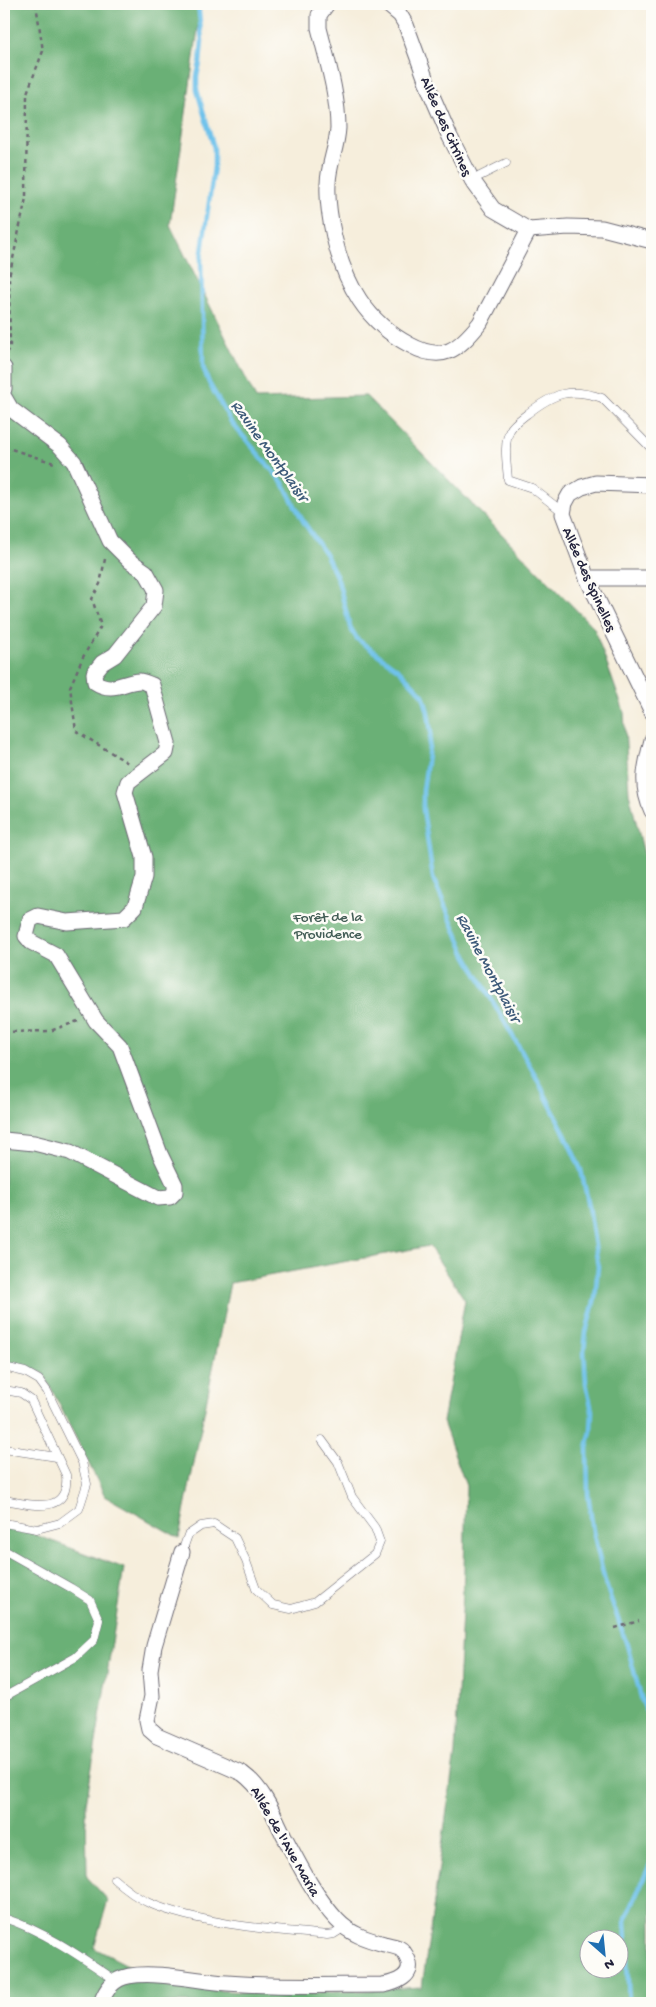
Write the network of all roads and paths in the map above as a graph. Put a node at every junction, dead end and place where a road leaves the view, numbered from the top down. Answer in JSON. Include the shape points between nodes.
{"nodes":[{"id":1,"x":36,"y":4,"type":"edge"},
{"id":2,"x":327,"y":4,"type":"edge"},
{"id":3,"x":387,"y":4,"type":"edge"},
{"id":4,"x":506,"y":163,"type":"dead end"},
{"id":5,"x":472,"y":180,"type":"junction"},
{"id":6,"x":529,"y":230,"type":"junction"},
{"id":7,"x":652,"y":241,"type":"edge"},
{"id":8,"x":4,"y":356,"type":"edge"},
{"id":9,"x":4,"y":368,"type":"edge"},
{"id":10,"x":4,"y":389,"type":"edge"},
{"id":11,"x":4,"y":397,"type":"edge"},
{"id":12,"x":652,"y":449,"type":"edge"},
{"id":13,"x":4,"y":450,"type":"edge"},
{"id":14,"x":74,"y":462,"type":"junction"},
{"id":15,"x":652,"y":484,"type":"edge"},
{"id":16,"x":563,"y":512,"type":"junction"},
{"id":17,"x":587,"y":578,"type":"junction"},
{"id":18,"x":652,"y":578,"type":"edge"},
{"id":19,"x":652,"y":712,"type":"edge"},
{"id":20,"x":652,"y":740,"type":"edge"},
{"id":21,"x":652,"y":811,"type":"edge"},
{"id":22,"x":96,"y":1021,"type":"junction"},
{"id":23,"x":4,"y":1032,"type":"edge"},
{"id":24,"x":4,"y":1140,"type":"edge"},
{"id":25,"x":4,"y":1367,"type":"edge"},
{"id":26,"x":10,"y":1391,"type":"dead end"},
{"id":27,"x":322,"y":1440,"type":"dead end"},
{"id":28,"x":4,"y":1449,"type":"edge"},
{"id":29,"x":58,"y":1457,"type":"junction"},
{"id":30,"x":4,"y":1500,"type":"edge"},
{"id":31,"x":4,"y":1523,"type":"edge"},
{"id":32,"x":4,"y":1550,"type":"edge"},
{"id":33,"x":182,"y":1552,"type":"joint"},
{"id":34,"x":639,"y":1621,"type":"dead end"},
{"id":35,"x":615,"y":1628,"type":"dead end"},
{"id":36,"x":4,"y":1698,"type":"edge"},
{"id":37,"x":114,"y":1879,"type":"dead end"},
{"id":38,"x":4,"y":1918,"type":"edge"},
{"id":39,"x":345,"y":1927,"type":"junction"},
{"id":40,"x":115,"y":1980,"type":"junction"},
{"id":41,"x":101,"y":2003,"type":"edge"}],
"edges":[{"from":1,"to":8,"type":"path","via":[[43,51],[27,93],[26,198],[9,277],[10,347]]},
{"from":2,"to":6,"type":"street","via":[[320,15],[319,28],[337,106],[338,130],[328,182],[328,202],[340,261],[363,306],[402,341],[433,355],[445,352],[469,336],[480,323]]},
{"from":3,"to":5,"type":"street","name":"Allée des Citrines","via":[[406,25],[430,91]]},
{"from":4,"to":5,"type":"lane"},
{"from":5,"to":6,"type":"street","name":"Allée des Citrines","via":[[493,209]]},
{"from":6,"to":7,"type":"street","via":[[602,228]]},
{"from":9,"to":10,"type":"street"},
{"from":11,"to":14,"type":"street","via":[[11,408],[60,446]]},
{"from":12,"to":16,"type":"lane","via":[[602,398],[591,394],[561,393],[548,398],[509,431],[506,451],[508,480],[532,488]]},
{"from":13,"to":14,"type":"path","via":[[11,449],[62,466]]},
{"from":14,"to":22,"type":"street","via":[[110,541],[130,562],[146,572],[156,590],[154,606],[115,655],[94,673],[95,682],[101,686],[119,687],[141,681],[152,686],[168,743],[166,754],[128,782],[125,792],[144,857],[144,877],[135,906],[124,918],[67,922],[38,916],[30,920],[27,928],[26,936],[31,942],[56,956]]},
{"from":15,"to":16,"type":"street","name":"Allée des Spinelles","via":[[596,483],[582,487],[570,494]]},
{"from":16,"to":17,"type":"street","name":"Allée des Spinelles"},
{"from":17,"to":18,"type":"street"},
{"from":17,"to":19,"type":"street","name":"Allée des Spinelles"},
{"from":20,"to":21,"type":"street","via":[[644,768],[644,786]]},
{"from":22,"to":23,"type":"path","via":[[74,1021],[50,1031]]},
{"from":22,"to":24,"type":"street","via":[[120,1046],[175,1192],[170,1197],[158,1198],[70,1152]]},
{"from":25,"to":31,"type":"lane","via":[[25,1372],[39,1380],[47,1391],[82,1462],[87,1484],[79,1509],[60,1523],[37,1529]]},
{"from":26,"to":29,"type":"lane","via":[[32,1400]]},
{"from":27,"to":33,"type":"lane","via":[[338,1462],[352,1498],[375,1528],[380,1542],[375,1554],[315,1602],[291,1609],[273,1605],[256,1589],[235,1538],[214,1524],[201,1526],[188,1535]]},
{"from":28,"to":29,"type":"lane"},
{"from":29,"to":30,"type":"lane","via":[[66,1476],[67,1486],[62,1497],[42,1507]]},
{"from":32,"to":36,"type":"lane","via":[[90,1600],[99,1620],[94,1640],[76,1657]]},
{"from":33,"to":39,"type":"street","name":"Allée de l'Ave Maria","via":[[154,1646],[150,1670],[149,1729],[157,1736],[242,1773],[251,1780],[268,1804],[307,1880]]},
{"from":34,"to":35,"type":"path"},
{"from":37,"to":39,"type":"lane","via":[[148,1903],[221,1922],[327,1935]]},
{"from":38,"to":40,"type":"lane","via":[[28,1926]]},
{"from":39,"to":40,"type":"street","name":"Allée de l'Ave Maria","via":[[356,1935],[399,1948],[410,1963],[408,1972],[395,1983],[383,1984],[282,1985],[157,1976],[129,1976]]},
{"from":40,"to":41,"type":"street"}]}
